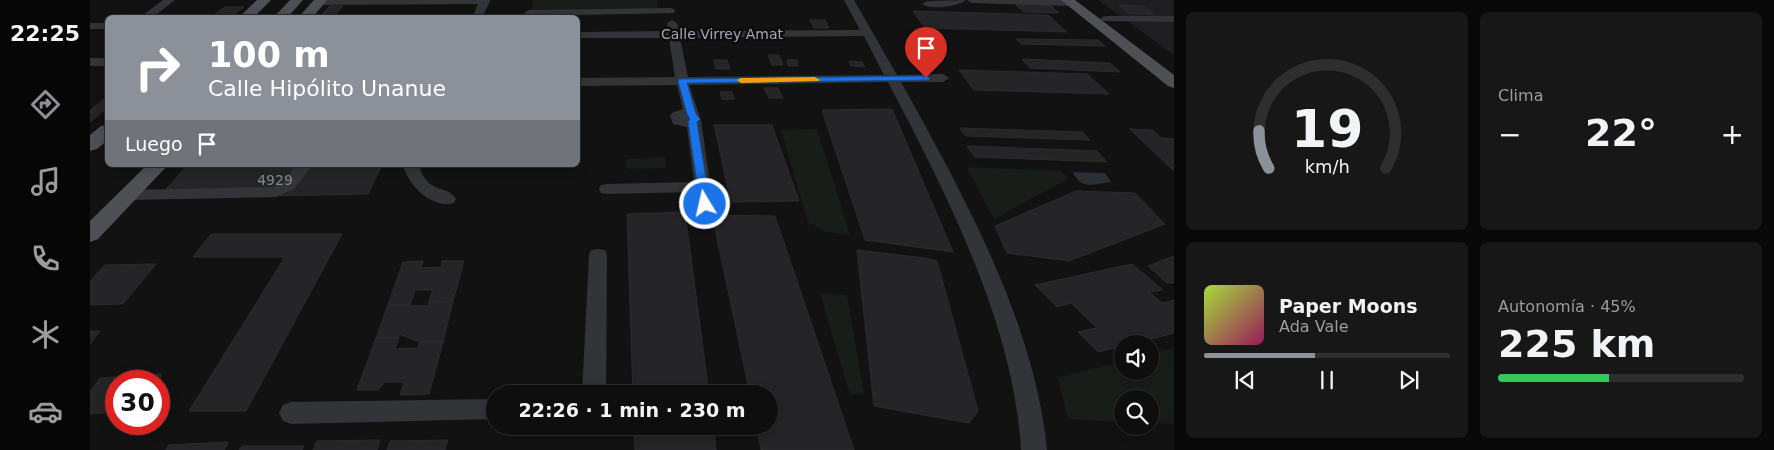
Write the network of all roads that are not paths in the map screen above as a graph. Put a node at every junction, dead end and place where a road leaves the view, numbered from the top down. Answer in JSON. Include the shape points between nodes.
{"nodes":[{"id":1,"x":170,"y":0,"type":"edge"},
{"id":2,"x":297,"y":0,"type":"edge"},
{"id":3,"x":485,"y":0,"type":"edge"},
{"id":4,"x":849,"y":0,"type":"edge"},
{"id":5,"x":961,"y":0,"type":"edge"},
{"id":6,"x":972,"y":0,"type":"edge"},
{"id":7,"x":320,"y":1,"type":"edge"},
{"id":8,"x":1077,"y":3,"type":"edge"},
{"id":9,"x":927,"y":4,"type":"dead end"},
{"id":10,"x":669,"y":6,"type":"edge"},
{"id":11,"x":271,"y":7,"type":"edge"},
{"id":12,"x":529,"y":13,"type":"dead end"},
{"id":13,"x":148,"y":15,"type":"edge"},
{"id":14,"x":251,"y":15,"type":"edge"},
{"id":15,"x":307,"y":15,"type":"edge"},
{"id":16,"x":478,"y":15,"type":"edge"},
{"id":17,"x":1106,"y":19,"type":"junction"},
{"id":18,"x":1174,"y":19,"type":"edge"},
{"id":19,"x":90,"y":26,"type":"edge"},
{"id":20,"x":105,"y":26,"type":"edge"},
{"id":21,"x":867,"y":32,"type":"junction"},
{"id":22,"x":674,"y":34,"type":"junction"},
{"id":23,"x":580,"y":35,"type":"edge"},
{"id":24,"x":90,"y":62,"type":"edge"},
{"id":25,"x":105,"y":62,"type":"edge"},
{"id":26,"x":943,"y":78,"type":"dead end"},
{"id":27,"x":892,"y":79,"type":"junction"},
{"id":28,"x":1173,"y":79,"type":"edge"},
{"id":29,"x":682,"y":81,"type":"junction"},
{"id":30,"x":580,"y":82,"type":"edge"},
{"id":31,"x":105,"y":132,"type":"edge"},
{"id":32,"x":90,"y":145,"type":"edge"},
{"id":33,"x":156,"y":167,"type":"edge"},
{"id":34,"x":412,"y":167,"type":"edge"},
{"id":35,"x":302,"y":168,"type":"dead end"},
{"id":36,"x":702,"y":187,"type":"junction"},
{"id":37,"x":606,"y":189,"type":"dead end"},
{"id":38,"x":129,"y":195,"type":"junction"},
{"id":39,"x":448,"y":199,"type":"dead end"},
{"id":40,"x":705,"y":204,"type":"dead end"},
{"id":41,"x":90,"y":234,"type":"edge"},
{"id":42,"x":598,"y":255,"type":"dead end"},
{"id":43,"x":594,"y":385,"type":"edge"},
{"id":44,"x":486,"y":409,"type":"edge"},
{"id":45,"x":290,"y":413,"type":"dead end"},
{"id":46,"x":1034,"y":450,"type":"edge"}],
"edges":[{"from":1,"to":13,"type":"street"},
{"from":2,"to":11,"type":"main road"},
{"from":3,"to":7,"type":"street"},
{"from":3,"to":16,"type":"street"},
{"from":4,"to":21,"type":"street"},
{"from":5,"to":9,"type":"street","via":[[954,4]]},
{"from":6,"to":8,"type":"street"},
{"from":7,"to":15,"type":"main road"},
{"from":8,"to":17,"type":"main road"},
{"from":8,"to":28,"type":"main road"},
{"from":10,"to":12,"type":"street"},
{"from":10,"to":22,"type":"street"},
{"from":11,"to":14,"type":"main road"},
{"from":17,"to":18,"type":"street"},
{"from":17,"to":28,"type":"main road"},
{"from":19,"to":20,"type":"street"},
{"from":21,"to":22,"type":"street","name":"Calle Virrey Amat"},
{"from":21,"to":27,"type":"street"},
{"from":22,"to":23,"type":"street","name":"Calle Virrey Amat"},
{"from":22,"to":29,"type":"street"},
{"from":24,"to":25,"type":"street"},
{"from":26,"to":27,"type":"street"},
{"from":27,"to":29,"type":"street"},
{"from":27,"to":46,"type":"street","via":[[967,224],[994,290],[1025,386]]},
{"from":29,"to":30,"type":"street"},
{"from":29,"to":36,"type":"street","via":[[692,118]]},
{"from":31,"to":32,"type":"main road"},
{"from":33,"to":38,"type":"main road"},
{"from":34,"to":39,"type":"street","via":[[417,182]]},
{"from":35,"to":38,"type":"street","via":[[288,186],[276,192]]},
{"from":36,"to":37,"type":"street"},
{"from":36,"to":40,"type":"street"},
{"from":38,"to":41,"type":"main road"},
{"from":42,"to":43,"type":"street"},
{"from":44,"to":45,"type":"street"}]}
